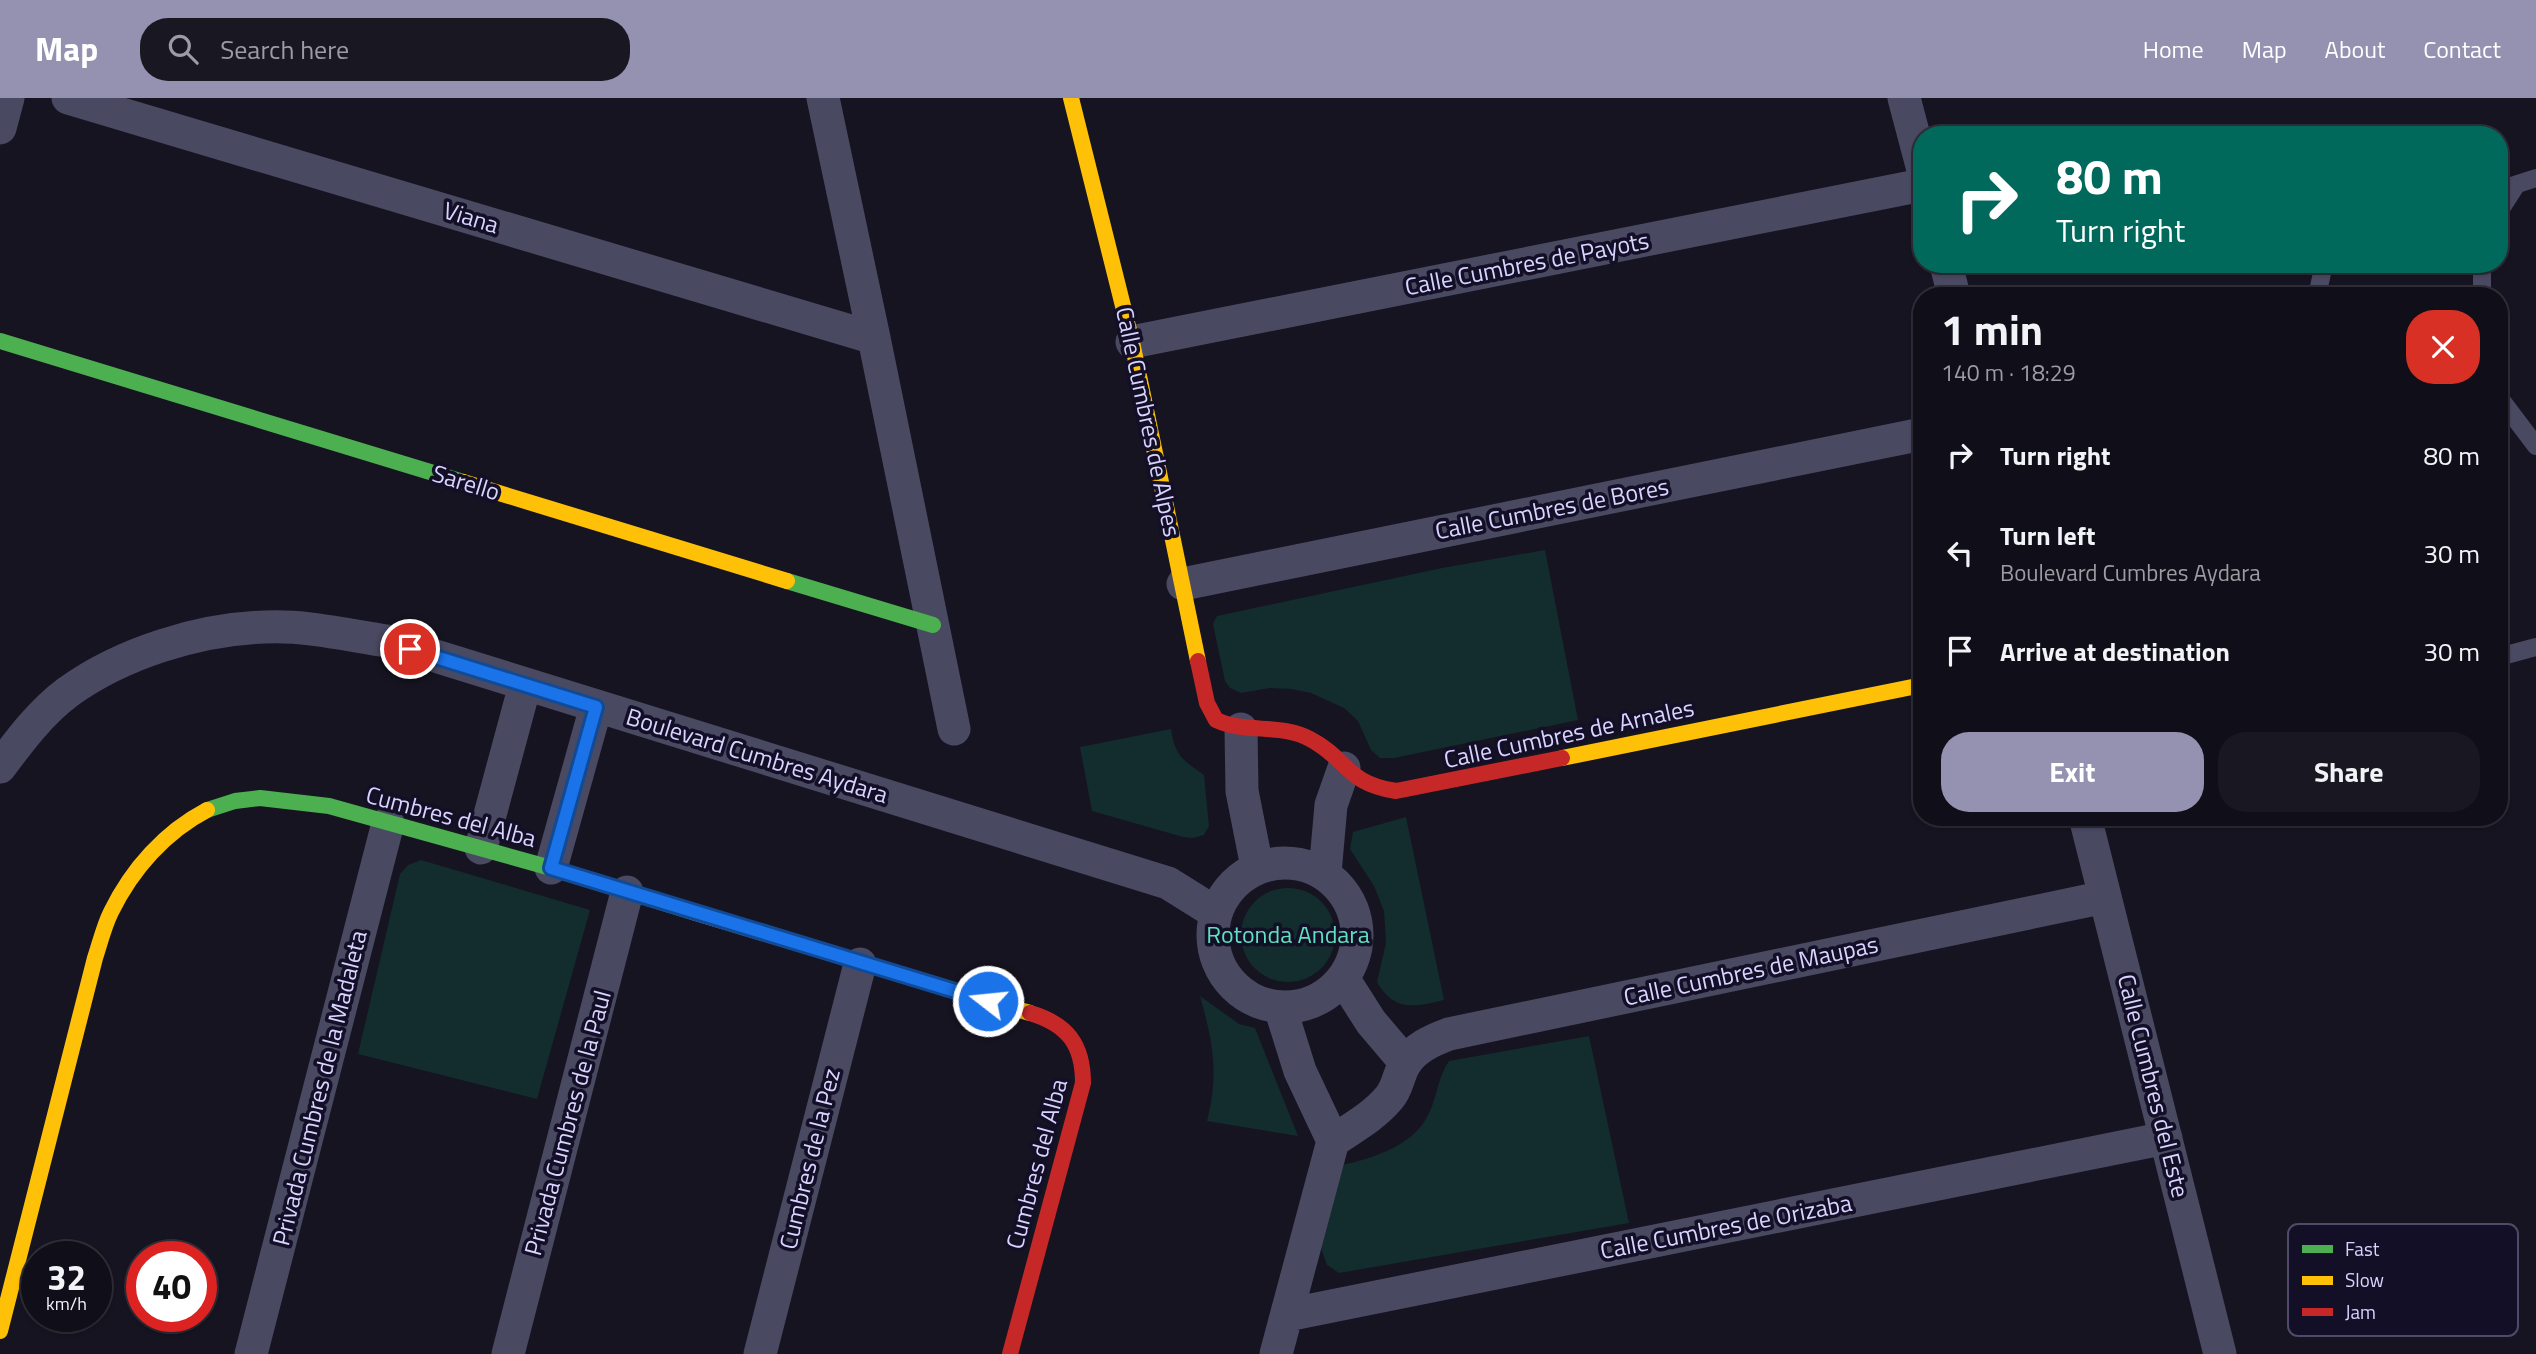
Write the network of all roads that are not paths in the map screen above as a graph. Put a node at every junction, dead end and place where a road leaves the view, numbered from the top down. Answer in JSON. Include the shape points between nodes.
{"nodes":[{"id":1,"x":8,"y":98,"type":"edge"},
{"id":2,"x":68,"y":98,"type":"edge"},
{"id":3,"x":822,"y":98,"type":"edge"},
{"id":4,"x":1072,"y":98,"type":"edge"},
{"id":5,"x":1904,"y":98,"type":"edge"},
{"id":6,"x":0,"y":128,"type":"edge"},
{"id":7,"x":1913,"y":132,"type":"edge"},
{"id":8,"x":2536,"y":178,"type":"edge"},
{"id":9,"x":2517,"y":184,"type":"junction"},
{"id":10,"x":1913,"y":187,"type":"edge"},
{"id":11,"x":2508,"y":187,"type":"edge"},
{"id":12,"x":2508,"y":198,"type":"edge"},
{"id":13,"x":874,"y":338,"type":"junction"},
{"id":14,"x":0,"y":341,"type":"edge"},
{"id":15,"x":1132,"y":342,"type":"junction"},
{"id":16,"x":2508,"y":409,"type":"edge"},
{"id":17,"x":1913,"y":436,"type":"edge"},
{"id":18,"x":2536,"y":446,"type":"edge"},
{"id":19,"x":1183,"y":584,"type":"junction"},
{"id":20,"x":933,"y":625,"type":"junction"},
{"id":21,"x":2536,"y":647,"type":"edge"},
{"id":22,"x":2508,"y":655,"type":"edge"},
{"id":23,"x":525,"y":685,"type":"junction"},
{"id":24,"x":1913,"y":687,"type":"edge"},
{"id":25,"x":596,"y":707,"type":"junction"},
{"id":26,"x":954,"y":729,"type":"dead end"},
{"id":27,"x":1241,"y":729,"type":"junction"},
{"id":28,"x":0,"y":767,"type":"edge"},
{"id":29,"x":1344,"y":768,"type":"junction"},
{"id":30,"x":388,"y":823,"type":"junction"},
{"id":31,"x":2087,"y":826,"type":"edge"},
{"id":32,"x":481,"y":848,"type":"junction"},
{"id":33,"x":1257,"y":867,"type":"junction"},
{"id":34,"x":551,"y":868,"type":"junction"},
{"id":35,"x":1325,"y":873,"type":"junction"},
{"id":36,"x":627,"y":892,"type":"junction"},
{"id":37,"x":2105,"y":897,"type":"junction"},
{"id":38,"x":1216,"y":913,"type":"junction"},
{"id":39,"x":860,"y":964,"type":"junction"},
{"id":40,"x":1343,"y":978,"type":"junction"},
{"id":41,"x":1280,"y":1007,"type":"junction"},
{"id":42,"x":1405,"y":1062,"type":"junction"},
{"id":43,"x":2166,"y":1138,"type":"junction"},
{"id":44,"x":1333,"y":1141,"type":"junction"},
{"id":45,"x":1287,"y":1315,"type":"junction"},
{"id":46,"x":0,"y":1331,"type":"edge"},
{"id":47,"x":251,"y":1354,"type":"edge"},
{"id":48,"x":508,"y":1354,"type":"edge"},
{"id":49,"x":760,"y":1354,"type":"edge"},
{"id":50,"x":1010,"y":1354,"type":"edge"},
{"id":51,"x":1276,"y":1354,"type":"edge"},
{"id":52,"x":2220,"y":1354,"type":"edge"}],
"edges":[{"from":1,"to":6,"type":"street"},
{"from":2,"to":13,"type":"street","name":"Viana"},
{"from":3,"to":13,"type":"street"},
{"from":4,"to":15,"type":"street","name":"Calle Cumbres de Alpes"},
{"from":5,"to":7,"type":"street"},
{"from":8,"to":9,"type":"lane"},
{"from":9,"to":11,"type":"lane"},
{"from":9,"to":12,"type":"lane"},
{"from":10,"to":15,"type":"street","name":"Calle Cumbres de Payots"},
{"from":13,"to":20,"type":"street"},
{"from":14,"to":20,"type":"street","name":"Sarello"},
{"from":15,"to":19,"type":"street","name":"Calle Cumbres de Alpes"},
{"from":16,"to":18,"type":"lane"},
{"from":17,"to":19,"type":"street","name":"Calle Cumbres de Bores"},
{"from":19,"to":27,"type":"street","name":"Calle Cumbres de Alpes","via":[[1211,713],[1223,725]]},
{"from":20,"to":26,"type":"street"},
{"from":21,"to":22,"type":"lane"},
{"from":23,"to":25,"type":"street","name":"Boulevard Cumbres Aydara"},
{"from":23,"to":28,"type":"street","name":"Boulevard Cumbres Aydara","via":[[387,641],[267,626],[214,631],[149,651],[68,692],[27,730]]},
{"from":23,"to":32,"type":"street"},
{"from":24,"to":29,"type":"street","name":"Calle Cumbres de Arnales","via":[[1404,790],[1364,785]]},
{"from":25,"to":34,"type":"street"},
{"from":25,"to":38,"type":"street","name":"Boulevard Cumbres Aydara","via":[[1168,883]]},
{"from":27,"to":29,"type":"street","name":"Calle Cumbres de Arnales","via":[[1297,733],[1324,748]]},
{"from":27,"to":33,"type":"street","via":[[1242,791]]},
{"from":29,"to":35,"type":"street","via":[[1331,804]]},
{"from":30,"to":32,"type":"street","name":"Cumbres del Alba"},
{"from":30,"to":46,"type":"street","name":"Cumbres del Alba","via":[[329,806],[257,798],[213,807],[179,825],[142,862],[112,910],[95,958]]},
{"from":30,"to":47,"type":"street","name":"Privada Cumbres de la Madaleta"},
{"from":31,"to":37,"type":"street","name":"Calle Cumbres del Este"},
{"from":32,"to":34,"type":"street","name":"Cumbres del Alba"},
{"from":33,"to":35,"type":"street","via":[[1280,862],[1304,864]]},
{"from":33,"to":38,"type":"street","via":[[1226,893]]},
{"from":34,"to":36,"type":"street","name":"Cumbres del Alba"},
{"from":35,"to":40,"type":"street","via":[[1354,911],[1358,934],[1354,957]]},
{"from":36,"to":39,"type":"street","name":"Cumbres del Alba"},
{"from":36,"to":48,"type":"street","name":"Privada Cumbres de la Paul"},
{"from":37,"to":42,"type":"street","name":"Calle Cumbres de Maupas","via":[[1449,1034],[1426,1044]]},
{"from":37,"to":43,"type":"street","name":"Calle Cumbres del Este"},
{"from":38,"to":41,"type":"street","via":[[1216,956],[1226,975],[1240,991]]},
{"from":39,"to":49,"type":"street","name":"Cumbres de la Pez"},
{"from":39,"to":50,"type":"street","name":"Cumbres del Alba","via":[[1039,1016],[1072,1036],[1081,1051],[1083,1083]]},
{"from":40,"to":41,"type":"street","via":[[1325,995],[1304,1005]]},
{"from":40,"to":42,"type":"street","via":[[1371,1022]]},
{"from":41,"to":44,"type":"street","via":[[1300,1071]]},
{"from":42,"to":44,"type":"street","via":[[1388,1100]]},
{"from":43,"to":45,"type":"street","name":"Calle Cumbres de Orizaba"},
{"from":43,"to":52,"type":"street","name":"Calle Cumbres del Este"},
{"from":44,"to":45,"type":"street"},
{"from":45,"to":51,"type":"street"}]}
